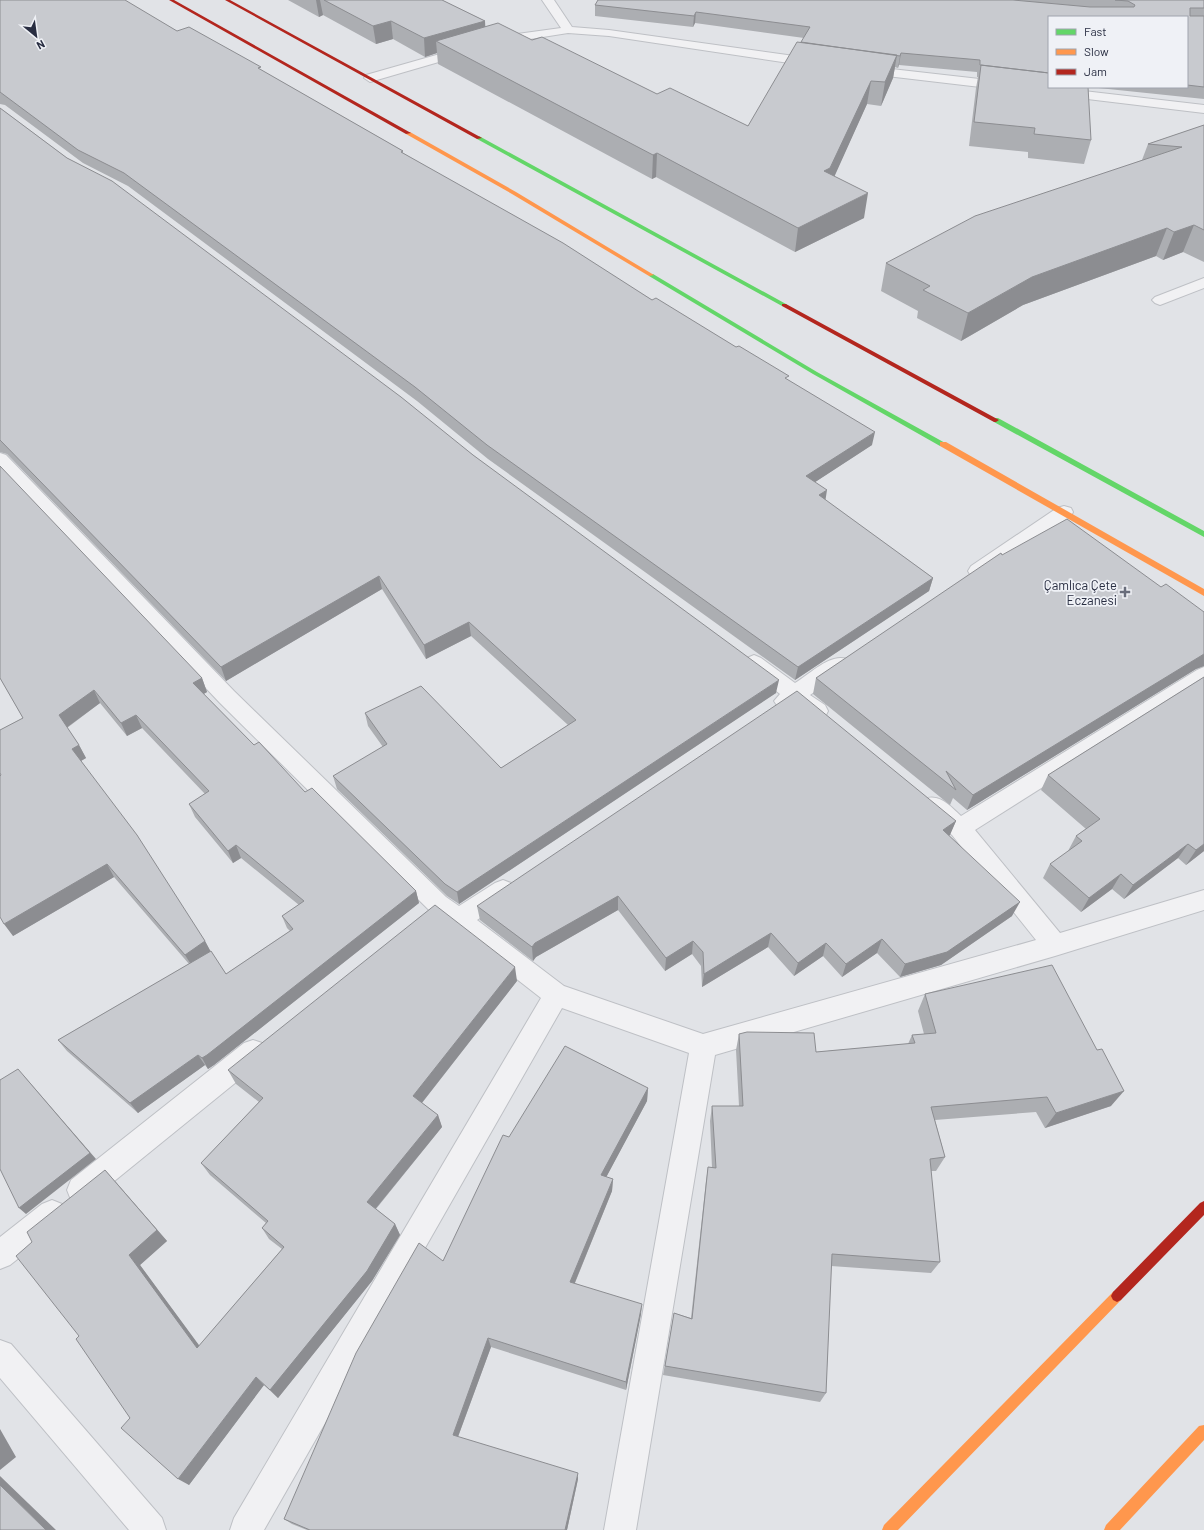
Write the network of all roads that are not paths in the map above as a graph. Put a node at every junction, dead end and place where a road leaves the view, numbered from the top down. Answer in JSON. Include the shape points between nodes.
{"nodes":[{"id":1,"x":171,"y":0,"type":"edge"},
{"id":2,"x":226,"y":0,"type":"edge"},
{"id":3,"x":548,"y":0,"type":"edge"},
{"id":4,"x":568,"y":30,"type":"junction"},
{"id":5,"x":830,"y":64,"type":"edge"},
{"id":6,"x":853,"y":68,"type":"edge"},
{"id":7,"x":370,"y":78,"type":"junction"},
{"id":8,"x":1017,"y":87,"type":"edge"},
{"id":9,"x":1048,"y":91,"type":"edge"},
{"id":10,"x":1204,"y":109,"type":"edge"},
{"id":11,"x":1204,"y":283,"type":"edge"},
{"id":12,"x":1160,"y":300,"type":"dead end"},
{"id":13,"x":0,"y":459,"type":"edge"},
{"id":14,"x":1064,"y":512,"type":"junction"},
{"id":15,"x":1204,"y":534,"type":"edge"},
{"id":16,"x":960,"y":583,"type":"edge"},
{"id":17,"x":1204,"y":593,"type":"edge"},
{"id":18,"x":738,"y":652,"type":"edge"},
{"id":19,"x":855,"y":654,"type":"edge"},
{"id":20,"x":1204,"y":675,"type":"edge"},
{"id":21,"x":796,"y":694,"type":"junction"},
{"id":22,"x":770,"y":712,"type":"edge"},
{"id":23,"x":832,"y":724,"type":"edge"},
{"id":24,"x":917,"y":793,"type":"edge"},
{"id":25,"x":960,"y":828,"type":"junction"},
{"id":26,"x":519,"y":880,"type":"edge"},
{"id":27,"x":1204,"y":900,"type":"edge"},
{"id":28,"x":459,"y":919,"type":"junction"},
{"id":29,"x":1055,"y":945,"type":"junction"},
{"id":30,"x":556,"y":995,"type":"junction"},
{"id":31,"x":271,"y":1038,"type":"edge"},
{"id":32,"x":703,"y":1046,"type":"junction"},
{"id":33,"x":1204,"y":1207,"type":"edge"},
{"id":34,"x":0,"y":1255,"type":"edge"},
{"id":35,"x":0,"y":1355,"type":"edge"},
{"id":36,"x":1204,"y":1431,"type":"edge"},
{"id":37,"x":150,"y":1530,"type":"edge"},
{"id":38,"x":246,"y":1530,"type":"edge"},
{"id":39,"x":620,"y":1530,"type":"edge"},
{"id":40,"x":889,"y":1530,"type":"edge"},
{"id":41,"x":1111,"y":1530,"type":"edge"}],
"edges":[{"from":1,"to":14,"type":"main road","via":[[514,193],[815,373]]},
{"from":2,"to":7,"type":"main road"},
{"from":3,"to":4,"type":"street"},
{"from":4,"to":5,"type":"street","via":[[609,33]]},
{"from":4,"to":7,"type":"street","via":[[503,40]]},
{"from":6,"to":8,"type":"street"},
{"from":7,"to":15,"type":"main road"},
{"from":9,"to":10,"type":"street"},
{"from":11,"to":12,"type":"street"},
{"from":13,"to":28,"type":"street","via":[[429,912]]},
{"from":14,"to":16,"type":"street"},
{"from":14,"to":17,"type":"main road"},
{"from":18,"to":21,"type":"street"},
{"from":19,"to":21,"type":"street"},
{"from":20,"to":25,"type":"street"},
{"from":21,"to":22,"type":"street"},
{"from":21,"to":23,"type":"street"},
{"from":24,"to":25,"type":"street"},
{"from":25,"to":29,"type":"street"},
{"from":26,"to":28,"type":"street"},
{"from":27,"to":29,"type":"street"},
{"from":28,"to":30,"type":"street"},
{"from":29,"to":32,"type":"street"},
{"from":30,"to":32,"type":"street"},
{"from":30,"to":38,"type":"street"},
{"from":31,"to":34,"type":"street"},
{"from":32,"to":39,"type":"street"},
{"from":33,"to":40,"type":"main road"},
{"from":35,"to":37,"type":"street"},
{"from":36,"to":41,"type":"main road"}]}
